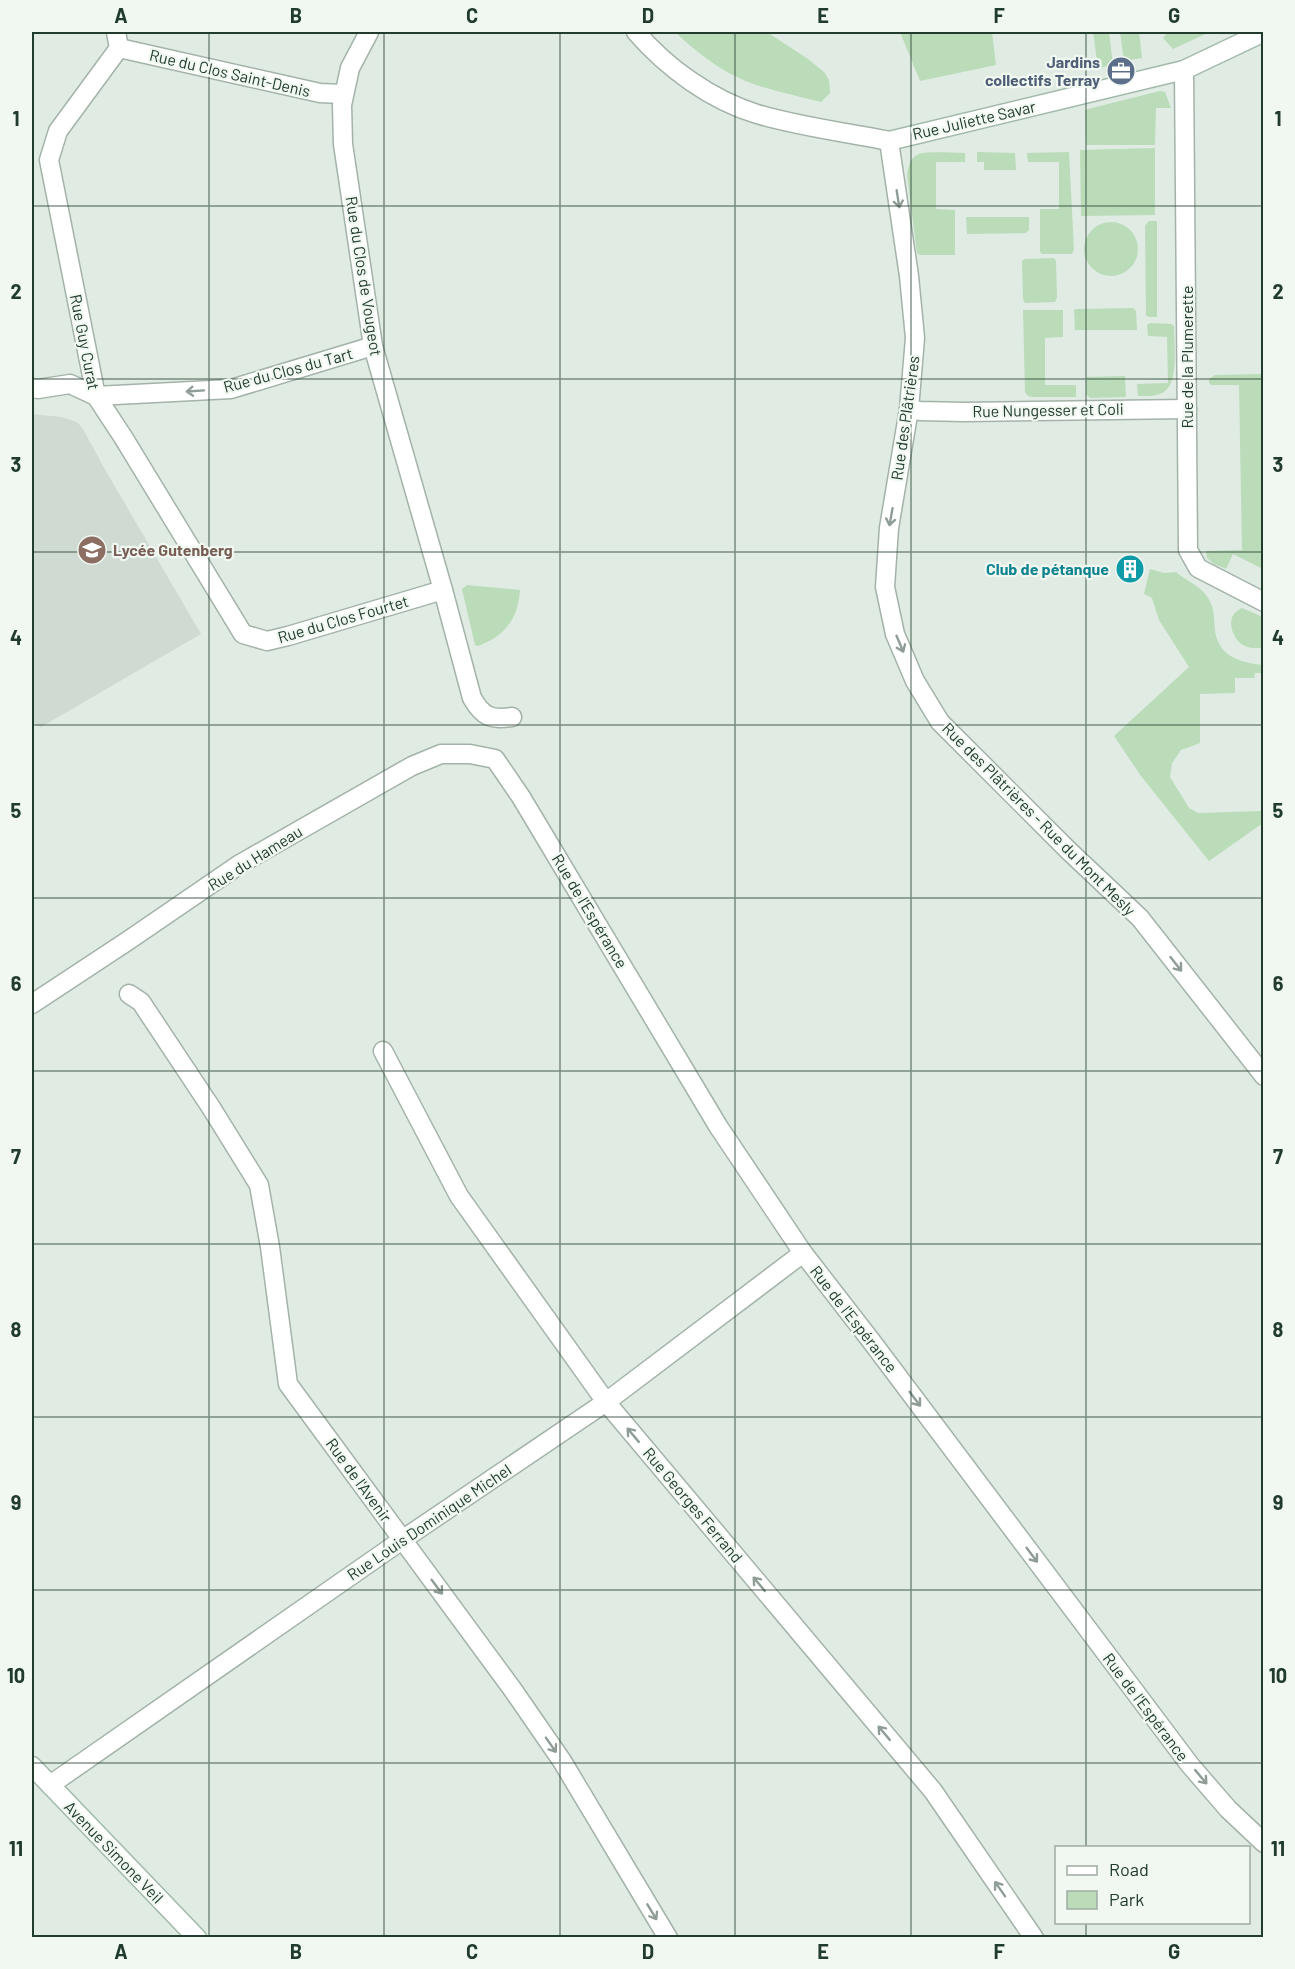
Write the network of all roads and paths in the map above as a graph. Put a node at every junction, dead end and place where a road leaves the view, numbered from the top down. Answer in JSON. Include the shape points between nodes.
{"nodes":[{"id":1,"x":369,"y":32,"type":"edge"},
{"id":2,"x":636,"y":32,"type":"edge"},
{"id":3,"x":1263,"y":32,"type":"edge"},
{"id":4,"x":117,"y":40,"type":"edge"},
{"id":5,"x":1184,"y":70,"type":"junction"},
{"id":6,"x":343,"y":94,"type":"junction"},
{"id":7,"x":889,"y":141,"type":"junction"},
{"id":8,"x":373,"y":346,"type":"junction"},
{"id":9,"x":32,"y":388,"type":"edge"},
{"id":10,"x":96,"y":396,"type":"junction"},
{"id":11,"x":909,"y":409,"type":"junction"},
{"id":12,"x":1187,"y":409,"type":"junction"},
{"id":13,"x":885,"y":587,"type":"joint"},
{"id":14,"x":443,"y":590,"type":"junction"},
{"id":15,"x":1263,"y":602,"type":"edge"},
{"id":16,"x":243,"y":634,"type":"joint"},
{"id":17,"x":512,"y":717,"type":"dead end"},
{"id":18,"x":495,"y":759,"type":"joint"},
{"id":19,"x":129,"y":994,"type":"dead end"},
{"id":20,"x":32,"y":1004,"type":"edge"},
{"id":21,"x":383,"y":1052,"type":"dead end"},
{"id":22,"x":1263,"y":1076,"type":"edge"},
{"id":23,"x":803,"y":1253,"type":"junction"},
{"id":24,"x":606,"y":1402,"type":"junction"},
{"id":25,"x":402,"y":1540,"type":"junction"},
{"id":26,"x":32,"y":1766,"type":"edge"},
{"id":27,"x":50,"y":1785,"type":"junction"},
{"id":28,"x":1263,"y":1843,"type":"edge"},
{"id":29,"x":197,"y":1938,"type":"edge"},
{"id":30,"x":668,"y":1938,"type":"edge"},
{"id":31,"x":1034,"y":1938,"type":"edge"}],
"edges":[{"from":1,"to":6,"type":"street","name":"Rue du Clos de Vougeot","via":[[350,68]]},
{"from":2,"to":7,"type":"street","via":[[689,80],[729,102],[787,121]]},
{"from":3,"to":5,"type":"street","name":"Rue Juliette Savar"},
{"from":4,"to":6,"type":"street","name":"Rue du Clos Saint-Denis","via":[[320,93]]},
{"from":4,"to":10,"type":"street","name":"Rue Guy Curat","via":[[58,131],[49,160]]},
{"from":5,"to":7,"type":"street","name":"Rue Juliette Savar"},
{"from":5,"to":12,"type":"street","name":"Rue de la Plumerette"},
{"from":6,"to":8,"type":"street","name":"Rue du Clos de Vougeot","via":[[343,144]]},
{"from":7,"to":11,"type":"street","name":"Rue des Plâtrières","one_way":true,"via":[[915,338]]},
{"from":8,"to":10,"type":"street","name":"Rue du Clos du Tart","one_way":true,"via":[[231,388]]},
{"from":8,"to":14,"type":"street","name":"Rue du Clos de Vougeot"},
{"from":9,"to":10,"type":"street","via":[[70,384]]},
{"from":10,"to":16,"type":"street","name":"Rue Guy Curat"},
{"from":11,"to":12,"type":"street","name":"Rue Nungesser et Coli"},
{"from":11,"to":13,"type":"street","name":"Rue des Plâtrières","one_way":true,"via":[[889,528]]},
{"from":12,"to":15,"type":"street","name":"Rue de la Plumerette","via":[[1188,550],[1198,568]]},
{"from":13,"to":22,"type":"street","name":"Rue des Plâtrières - Rue du Mont Mesly","one_way":true,"via":[[895,634],[915,681],[940,722],[1140,918]]},
{"from":14,"to":16,"type":"street","name":"Rue du Clos Fourtet","via":[[288,636],[267,640]]},
{"from":14,"to":17,"type":"street","name":"Rue du Clos de Vougeot","via":[[472,698],[491,718]]},
{"from":18,"to":20,"type":"street","name":"Rue du Hameau","via":[[441,754],[412,766],[240,864]]},
{"from":18,"to":23,"type":"street","name":"Rue de l'Espérance","via":[[718,1126]]},
{"from":19,"to":25,"type":"street","name":"Rue de l'Avenir","via":[[141,1002],[213,1108],[259,1185],[288,1384]]},
{"from":21,"to":24,"type":"street","name":"Rue Georges Ferrand","via":[[459,1196]]},
{"from":23,"to":24,"type":"street","name":"Rue Louis Dominique Michel"},
{"from":23,"to":28,"type":"street","name":"Rue de l'Espérance","one_way":true,"via":[[1190,1765]]},
{"from":24,"to":25,"type":"street","name":"Rue Louis Dominique Michel"},
{"from":31,"to":24,"type":"street","name":"Rue Georges Ferrand","one_way":true,"via":[[933,1791]]},
{"from":25,"to":27,"type":"street","name":"Rue Louis Dominique Michel"},
{"from":25,"to":30,"type":"street","name":"Rue de l'Avenir","one_way":true,"via":[[562,1761]]},
{"from":26,"to":27,"type":"street","name":"Avenue Simone Veil"},
{"from":27,"to":29,"type":"street","name":"Avenue Simone Veil"}]}
